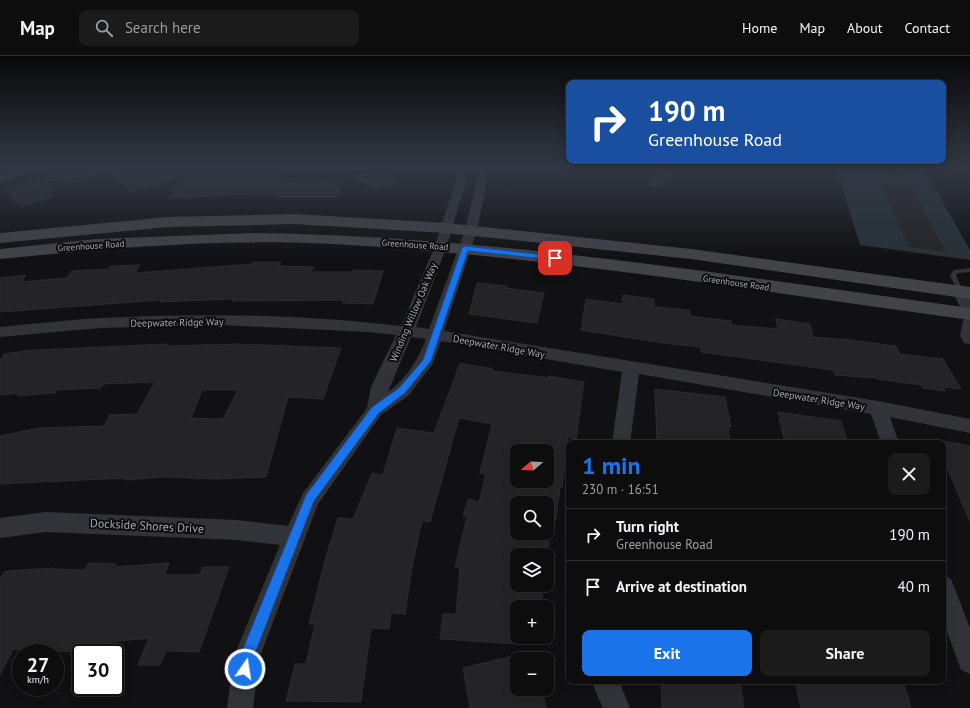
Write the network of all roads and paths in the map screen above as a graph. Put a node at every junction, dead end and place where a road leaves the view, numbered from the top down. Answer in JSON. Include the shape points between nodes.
{"nodes":[{"id":1,"x":456,"y":197,"type":"edge"},
{"id":2,"x":477,"y":197,"type":"edge"},
{"id":3,"x":446,"y":228,"type":"junction"},
{"id":4,"x":471,"y":230,"type":"junction"},
{"id":5,"x":0,"y":238,"type":"edge"},
{"id":6,"x":442,"y":246,"type":"junction"},
{"id":7,"x":465,"y":248,"type":"junction"},
{"id":8,"x":0,"y":254,"type":"edge"},
{"id":9,"x":970,"y":270,"type":"edge"},
{"id":10,"x":965,"y":292,"type":"edge"},
{"id":11,"x":970,"y":313,"type":"edge"},
{"id":12,"x":970,"y":319,"type":"edge"},
{"id":13,"x":0,"y":332,"type":"edge"},
{"id":14,"x":406,"y":333,"type":"junction"},
{"id":15,"x":436,"y":335,"type":"junction"},
{"id":16,"x":970,"y":339,"type":"edge"},
{"id":17,"x":631,"y":368,"type":"junction"},
{"id":18,"x":878,"y":408,"type":"junction"},
{"id":19,"x":375,"y":410,"type":"junction"},
{"id":20,"x":970,"y":426,"type":"edge"},
{"id":21,"x":621,"y":440,"type":"edge"},
{"id":22,"x":889,"y":440,"type":"edge"},
{"id":23,"x":0,"y":528,"type":"edge"},
{"id":24,"x":294,"y":537,"type":"junction"},
{"id":25,"x":946,"y":595,"type":"edge"},
{"id":26,"x":970,"y":661,"type":"edge"},
{"id":27,"x":607,"y":684,"type":"edge"},
{"id":28,"x":240,"y":708,"type":"edge"},
{"id":29,"x":617,"y":708,"type":"edge"}],
"edges":[{"from":1,"to":3,"type":"street","name":"Winding Willow Oak Way"},
{"from":2,"to":4,"type":"street","name":"Winding Willow Oak Way"},
{"from":3,"to":4,"type":"street","name":"Greenhouse Road"},
{"from":3,"to":5,"type":"street","name":"Greenhouse Road","via":[[294,219],[168,222]]},
{"from":3,"to":6,"type":"street","name":"Winding Willow Oak Way"},
{"from":4,"to":7,"type":"street","name":"Winding Willow Oak Way"},
{"from":4,"to":10,"type":"street","name":"Greenhouse Road","via":[[691,254]]},
{"from":6,"to":7,"type":"street","name":"Greenhouse Road"},
{"from":6,"to":8,"type":"street","name":"Greenhouse Road","via":[[331,239],[254,238],[96,244]]},
{"from":6,"to":14,"type":"street","name":"Winding Willow Oak Way"},
{"from":7,"to":11,"type":"street","name":"Greenhouse Road"},
{"from":7,"to":15,"type":"street","name":"Winding Willow Oak Way"},
{"from":9,"to":10,"type":"lane","via":[[956,271],[952,275]]},
{"from":10,"to":11,"type":"street"},
{"from":12,"to":16,"type":"street"},
{"from":13,"to":14,"type":"street","name":"Deepwater Ridge Way","via":[[100,323],[221,320],[368,328]]},
{"from":14,"to":15,"type":"street","name":"Deepwater Ridge Way"},
{"from":14,"to":19,"type":"street","name":"Winding Willow Oak Way","via":[[380,387]]},
{"from":15,"to":17,"type":"street","name":"Deepwater Ridge Way"},
{"from":15,"to":19,"type":"street","name":"Winding Willow Oak Way","via":[[426,361],[402,391]]},
{"from":17,"to":18,"type":"street","name":"Deepwater Ridge Way"},
{"from":17,"to":21,"type":"street"},
{"from":18,"to":20,"type":"street","name":"Deepwater Ridge Way"},
{"from":18,"to":22,"type":"street"},
{"from":19,"to":24,"type":"street","name":"Winding Willow Oak Way","via":[[310,499]]},
{"from":23,"to":24,"type":"street","name":"Dockside Shores Drive","via":[[46,522],[237,530]]},
{"from":24,"to":28,"type":"street","name":"Winding Willow Oak Way","via":[[247,656]]},
{"from":25,"to":26,"type":"street"},
{"from":27,"to":29,"type":"street"}]}
